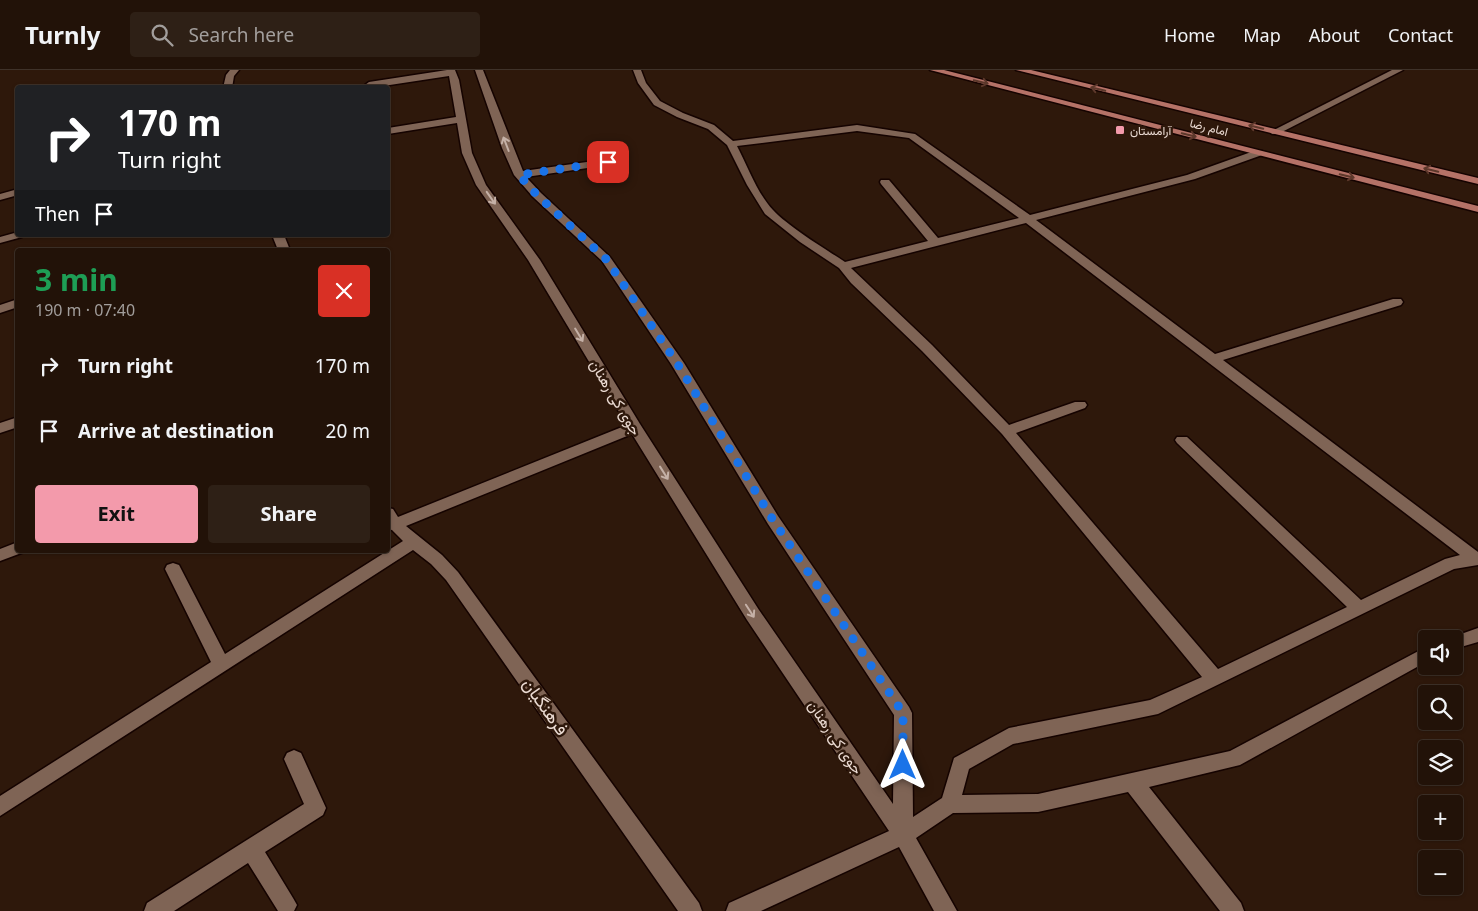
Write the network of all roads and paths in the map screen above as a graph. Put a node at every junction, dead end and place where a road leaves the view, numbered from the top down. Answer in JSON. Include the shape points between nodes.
{"nodes":[{"id":1,"x":235,"y":70,"type":"edge"},
{"id":2,"x":479,"y":70,"type":"edge"},
{"id":3,"x":638,"y":70,"type":"edge"},
{"id":4,"x":934,"y":70,"type":"edge"},
{"id":5,"x":1020,"y":70,"type":"edge"},
{"id":6,"x":1399,"y":70,"type":"edge"},
{"id":7,"x":451,"y":71,"type":"edge"},
{"id":8,"x":228,"y":85,"type":"edge"},
{"id":9,"x":369,"y":85,"type":"dead end"},
{"id":10,"x":462,"y":119,"type":"junction"},
{"id":11,"x":390,"y":131,"type":"edge"},
{"id":12,"x":1275,"y":132,"type":"junction"},
{"id":13,"x":731,"y":144,"type":"junction"},
{"id":14,"x":1258,"y":153,"type":"junction"},
{"id":15,"x":608,"y":162,"type":"dead end"},
{"id":16,"x":519,"y":175,"type":"junction"},
{"id":17,"x":1478,"y":181,"type":"edge"},
{"id":18,"x":885,"y":182,"type":"dead end"},
{"id":19,"x":15,"y":193,"type":"edge"},
{"id":20,"x":0,"y":197,"type":"edge"},
{"id":21,"x":1478,"y":209,"type":"edge"},
{"id":22,"x":1027,"y":218,"type":"junction"},
{"id":23,"x":15,"y":236,"type":"edge"},
{"id":24,"x":0,"y":240,"type":"edge"},
{"id":25,"x":935,"y":242,"type":"junction"},
{"id":26,"x":842,"y":266,"type":"junction"},
{"id":27,"x":1397,"y":302,"type":"dead end"},
{"id":28,"x":15,"y":304,"type":"edge"},
{"id":29,"x":0,"y":309,"type":"edge"},
{"id":30,"x":1212,"y":359,"type":"junction"},
{"id":31,"x":1080,"y":405,"type":"dead end"},
{"id":32,"x":15,"y":423,"type":"edge"},
{"id":33,"x":635,"y":427,"type":"junction"},
{"id":34,"x":0,"y":428,"type":"edge"},
{"id":35,"x":1007,"y":431,"type":"junction"},
{"id":36,"x":1182,"y":440,"type":"dead end"},
{"id":37,"x":390,"y":519,"type":"edge"},
{"id":38,"x":414,"y":542,"type":"junction"},
{"id":39,"x":15,"y":549,"type":"edge"},
{"id":40,"x":0,"y":555,"type":"edge"},
{"id":41,"x":1477,"y":559,"type":"edge"},
{"id":42,"x":173,"y":569,"type":"dead end"},
{"id":43,"x":1359,"y":608,"type":"junction"},
{"id":44,"x":1478,"y":635,"type":"edge"},
{"id":45,"x":1463,"y":639,"type":"edge"},
{"id":46,"x":1418,"y":658,"type":"edge"},
{"id":47,"x":221,"y":664,"type":"junction"},
{"id":48,"x":1215,"y":679,"type":"junction"},
{"id":49,"x":294,"y":759,"type":"dead end"},
{"id":50,"x":1132,"y":782,"type":"junction"},
{"id":51,"x":950,"y":804,"type":"junction"},
{"id":52,"x":0,"y":807,"type":"edge"},
{"id":53,"x":903,"y":835,"type":"junction"},
{"id":54,"x":251,"y":849,"type":"junction"},
{"id":55,"x":286,"y":905,"type":"dead end"},
{"id":56,"x":155,"y":911,"type":"edge"},
{"id":57,"x":691,"y":911,"type":"edge"},
{"id":58,"x":737,"y":911,"type":"edge"},
{"id":59,"x":946,"y":911,"type":"edge"},
{"id":60,"x":1233,"y":911,"type":"edge"}],
"edges":[{"from":1,"to":8,"type":"street","via":[[230,74]]},
{"from":16,"to":2,"type":"street","one_way":true},
{"from":3,"to":13,"type":"street","via":[[642,83],[657,103],[711,127]]},
{"from":4,"to":14,"type":"main road","name":"امام رضا","one_way":true},
{"from":12,"to":5,"type":"main road","name":"امام رضا","one_way":true},
{"from":6,"to":12,"type":"street"},
{"from":7,"to":9,"type":"street"},
{"from":7,"to":10,"type":"street","name":"جوی کی رهنان"},
{"from":10,"to":11,"type":"street"},
{"from":10,"to":33,"type":"street","name":"جوی کی رهنان","one_way":true,"via":[[467,153],[481,185],[534,260]]},
{"from":17,"to":12,"type":"main road","name":"امام رضا","one_way":true},
{"from":13,"to":22,"type":"street","via":[[857,128],[912,136]]},
{"from":13,"to":26,"type":"street","via":[[769,212]]},
{"from":14,"to":21,"type":"main road","name":"امام رضا","one_way":true},
{"from":14,"to":22,"type":"street","via":[[1191,177]]},
{"from":15,"to":16,"type":"street"},
{"from":16,"to":53,"type":"street","via":[[606,259],[677,363],[773,520],[903,713]]},
{"from":18,"to":25,"type":"street"},
{"from":19,"to":20,"type":"street"},
{"from":22,"to":25,"type":"street"},
{"from":22,"to":30,"type":"street"},
{"from":23,"to":24,"type":"street"},
{"from":25,"to":26,"type":"street"},
{"from":26,"to":35,"type":"street"},
{"from":27,"to":30,"type":"street"},
{"from":28,"to":29,"type":"street"},
{"from":30,"to":41,"type":"street"},
{"from":31,"to":35,"type":"street"},
{"from":32,"to":34,"type":"street"},
{"from":33,"to":37,"type":"street"},
{"from":33,"to":53,"type":"street","name":"جوی کی رهنان","one_way":true,"via":[[753,615]]},
{"from":35,"to":48,"type":"street"},
{"from":36,"to":43,"type":"street"},
{"from":37,"to":38,"type":"street","name":"فرهنگیان"},
{"from":38,"to":47,"type":"street"},
{"from":38,"to":57,"type":"street","name":"فرهنگیان","via":[[447,568]]},
{"from":39,"to":40,"type":"street"},
{"from":41,"to":43,"type":"street","via":[[1451,563]]},
{"from":42,"to":47,"type":"street"},
{"from":43,"to":48,"type":"street"},
{"from":44,"to":45,"type":"street"},
{"from":46,"to":50,"type":"street","via":[[1233,759]]},
{"from":47,"to":52,"type":"street"},
{"from":48,"to":51,"type":"street","via":[[1152,708],[1009,736],[961,764]]},
{"from":49,"to":54,"type":"street","via":[[316,808]]},
{"from":50,"to":51,"type":"street","via":[[1038,803]]},
{"from":50,"to":60,"type":"street"},
{"from":51,"to":53,"type":"street"},
{"from":53,"to":58,"type":"street"},
{"from":53,"to":59,"type":"street","name":"جوی کی رهنان"},
{"from":54,"to":55,"type":"street"},
{"from":54,"to":56,"type":"street"}]}
